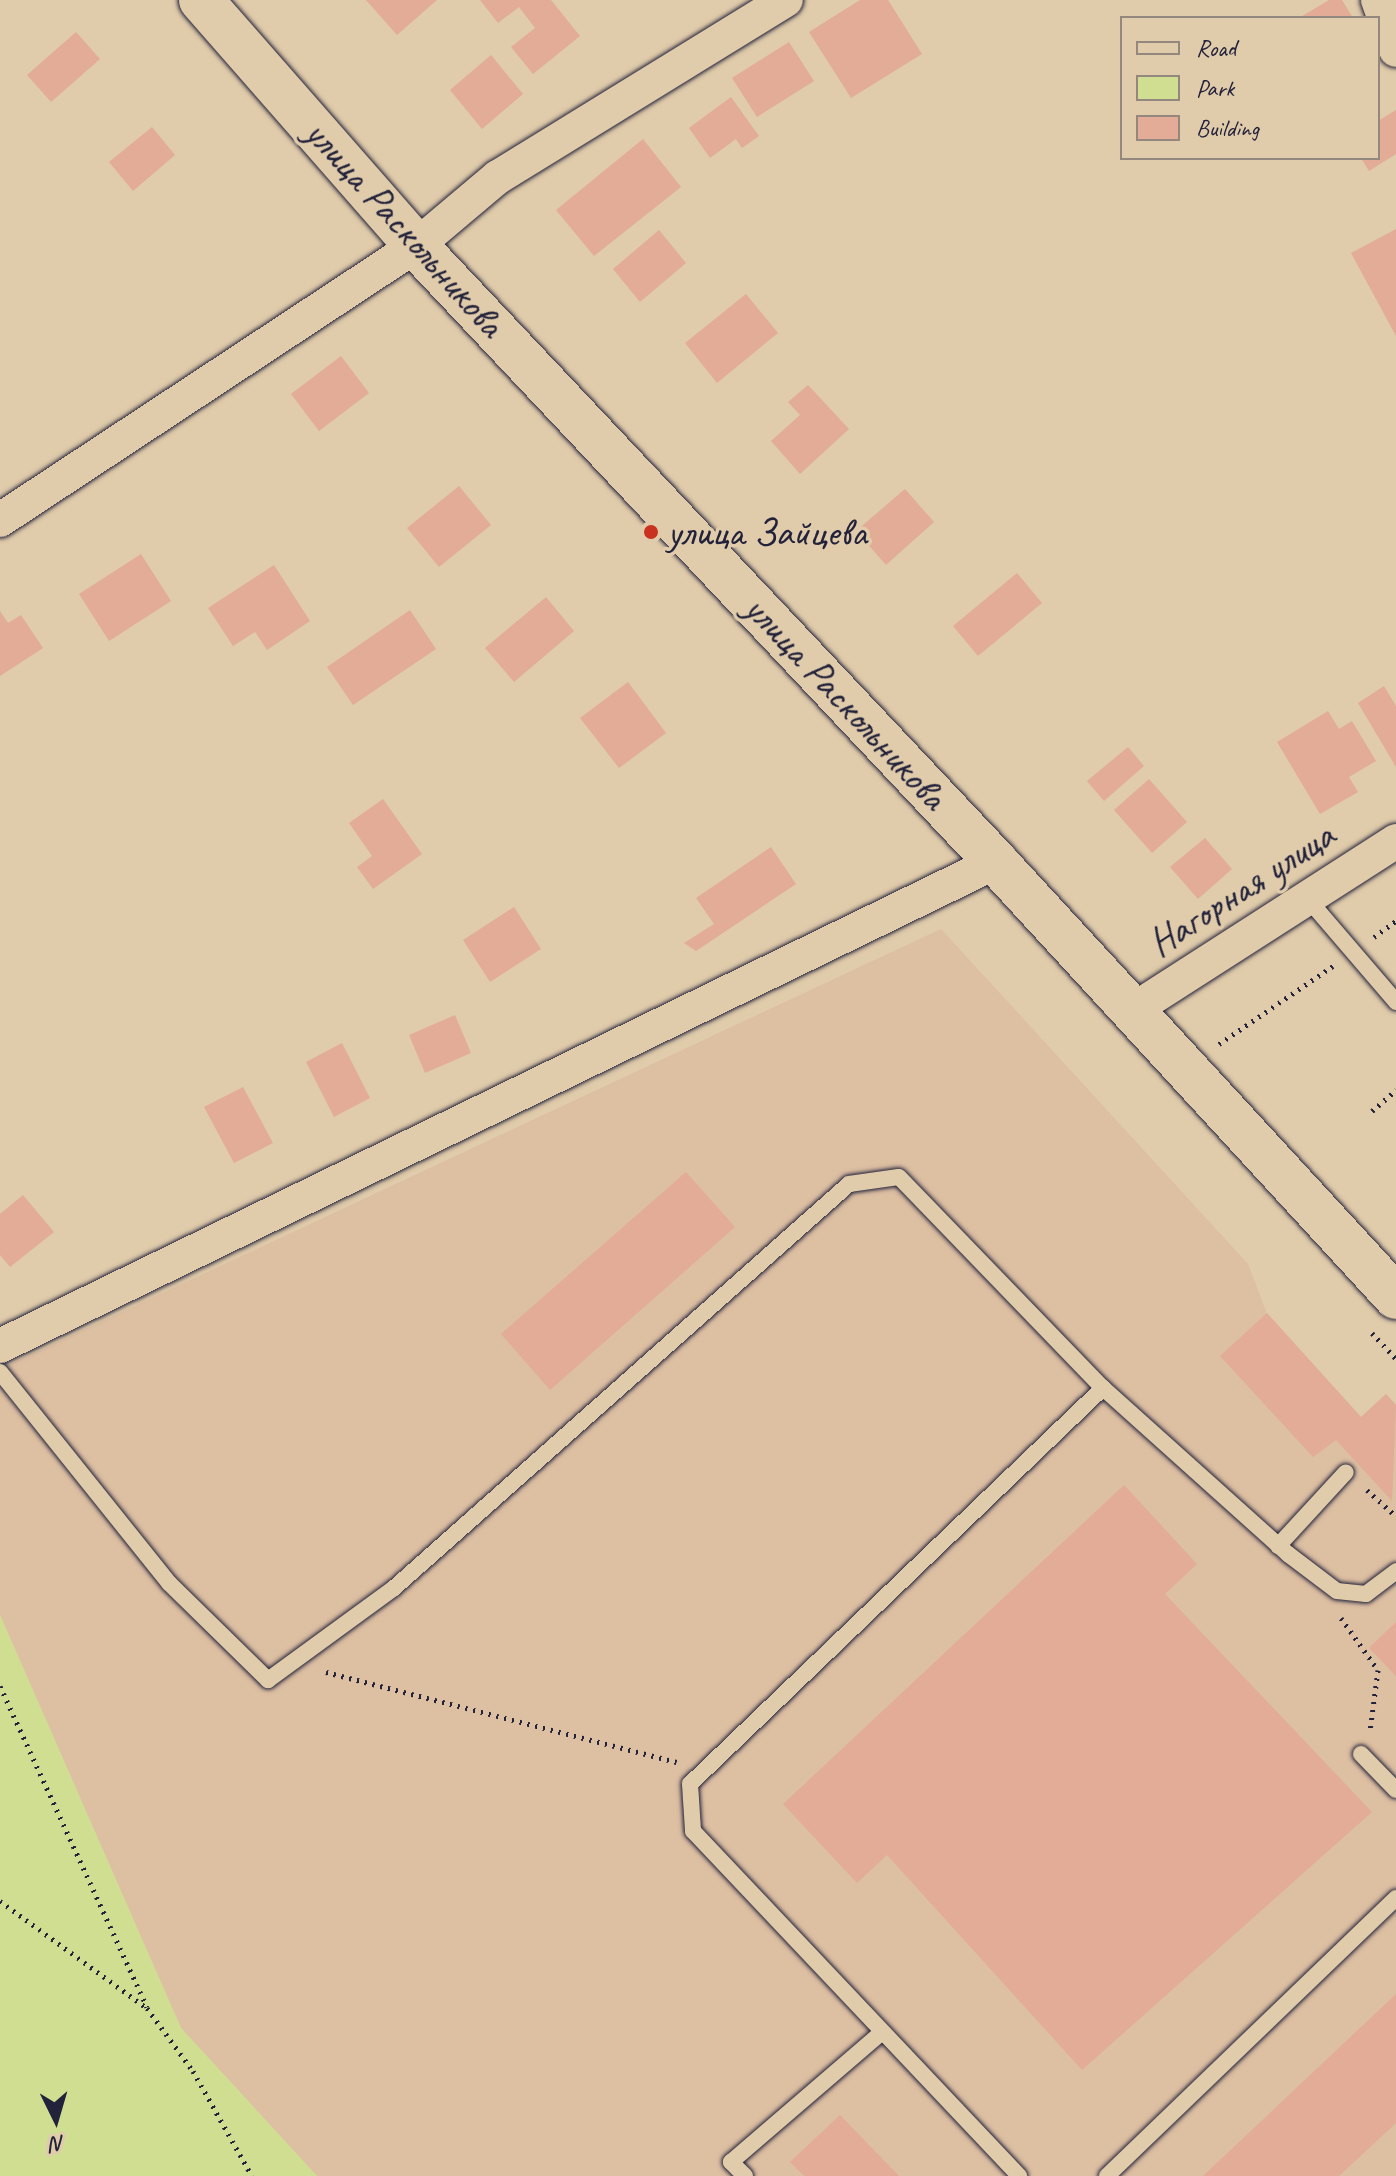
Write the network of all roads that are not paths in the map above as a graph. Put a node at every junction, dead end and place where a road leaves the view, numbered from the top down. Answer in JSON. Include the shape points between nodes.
{"nodes":[{"id":1,"x":201,"y":0,"type":"edge"},
{"id":2,"x":786,"y":0,"type":"edge"},
{"id":3,"x":1378,"y":0,"type":"edge"},
{"id":4,"x":1396,"y":50,"type":"edge"},
{"id":5,"x":416,"y":246,"type":"junction"},
{"id":6,"x":0,"y":520,"type":"edge"},
{"id":7,"x":1396,"y":841,"type":"edge"},
{"id":8,"x":996,"y":862,"type":"junction"},
{"id":9,"x":1307,"y":898,"type":"junction"},
{"id":10,"x":1396,"y":1002,"type":"edge"},
{"id":11,"x":1133,"y":1010,"type":"junction"},
{"id":12,"x":1396,"y":1297,"type":"edge"},
{"id":13,"x":0,"y":1346,"type":"edge"},
{"id":14,"x":0,"y":1372,"type":"edge"},
{"id":15,"x":1103,"y":1388,"type":"junction"},
{"id":16,"x":1346,"y":1472,"type":"road end"},
{"id":17,"x":1278,"y":1546,"type":"junction"},
{"id":18,"x":1396,"y":1571,"type":"edge"},
{"id":19,"x":1361,"y":1754,"type":"road end"},
{"id":20,"x":1396,"y":1790,"type":"edge"},
{"id":21,"x":1396,"y":1898,"type":"edge"},
{"id":22,"x":882,"y":2032,"type":"junction"},
{"id":23,"x":745,"y":2176,"type":"edge"},
{"id":24,"x":1019,"y":2176,"type":"edge"},
{"id":25,"x":1107,"y":2176,"type":"edge"}],
"edges":[{"from":1,"to":5,"type":"main road","name":"улица Раскольникова"},
{"from":2,"to":5,"type":"street","via":[[498,177]]},
{"from":3,"to":4,"type":"street"},
{"from":5,"to":6,"type":"street"},
{"from":5,"to":8,"type":"main road","name":"улица Раскольникова"},
{"from":7,"to":9,"type":"street","name":"Нагорная улица"},
{"from":8,"to":11,"type":"main road","name":"улица Раскольникова"},
{"from":8,"to":13,"type":"street"},
{"from":9,"to":10,"type":"lane"},
{"from":9,"to":11,"type":"street","name":"Нагорная улица"},
{"from":11,"to":12,"type":"main road","name":"улица Раскольникова"},
{"from":14,"to":15,"type":"lane","via":[[191,1604],[268,1680],[394,1588],[849,1184],[899,1177]]},
{"from":15,"to":17,"type":"lane"},
{"from":15,"to":22,"type":"lane","via":[[690,1784],[693,1831]]},
{"from":16,"to":17,"type":"lane"},
{"from":17,"to":18,"type":"lane","via":[[1337,1591],[1366,1594]]},
{"from":19,"to":20,"type":"lane"},
{"from":21,"to":25,"type":"lane"},
{"from":22,"to":23,"type":"lane","via":[[731,2162]]},
{"from":22,"to":24,"type":"lane"}]}
